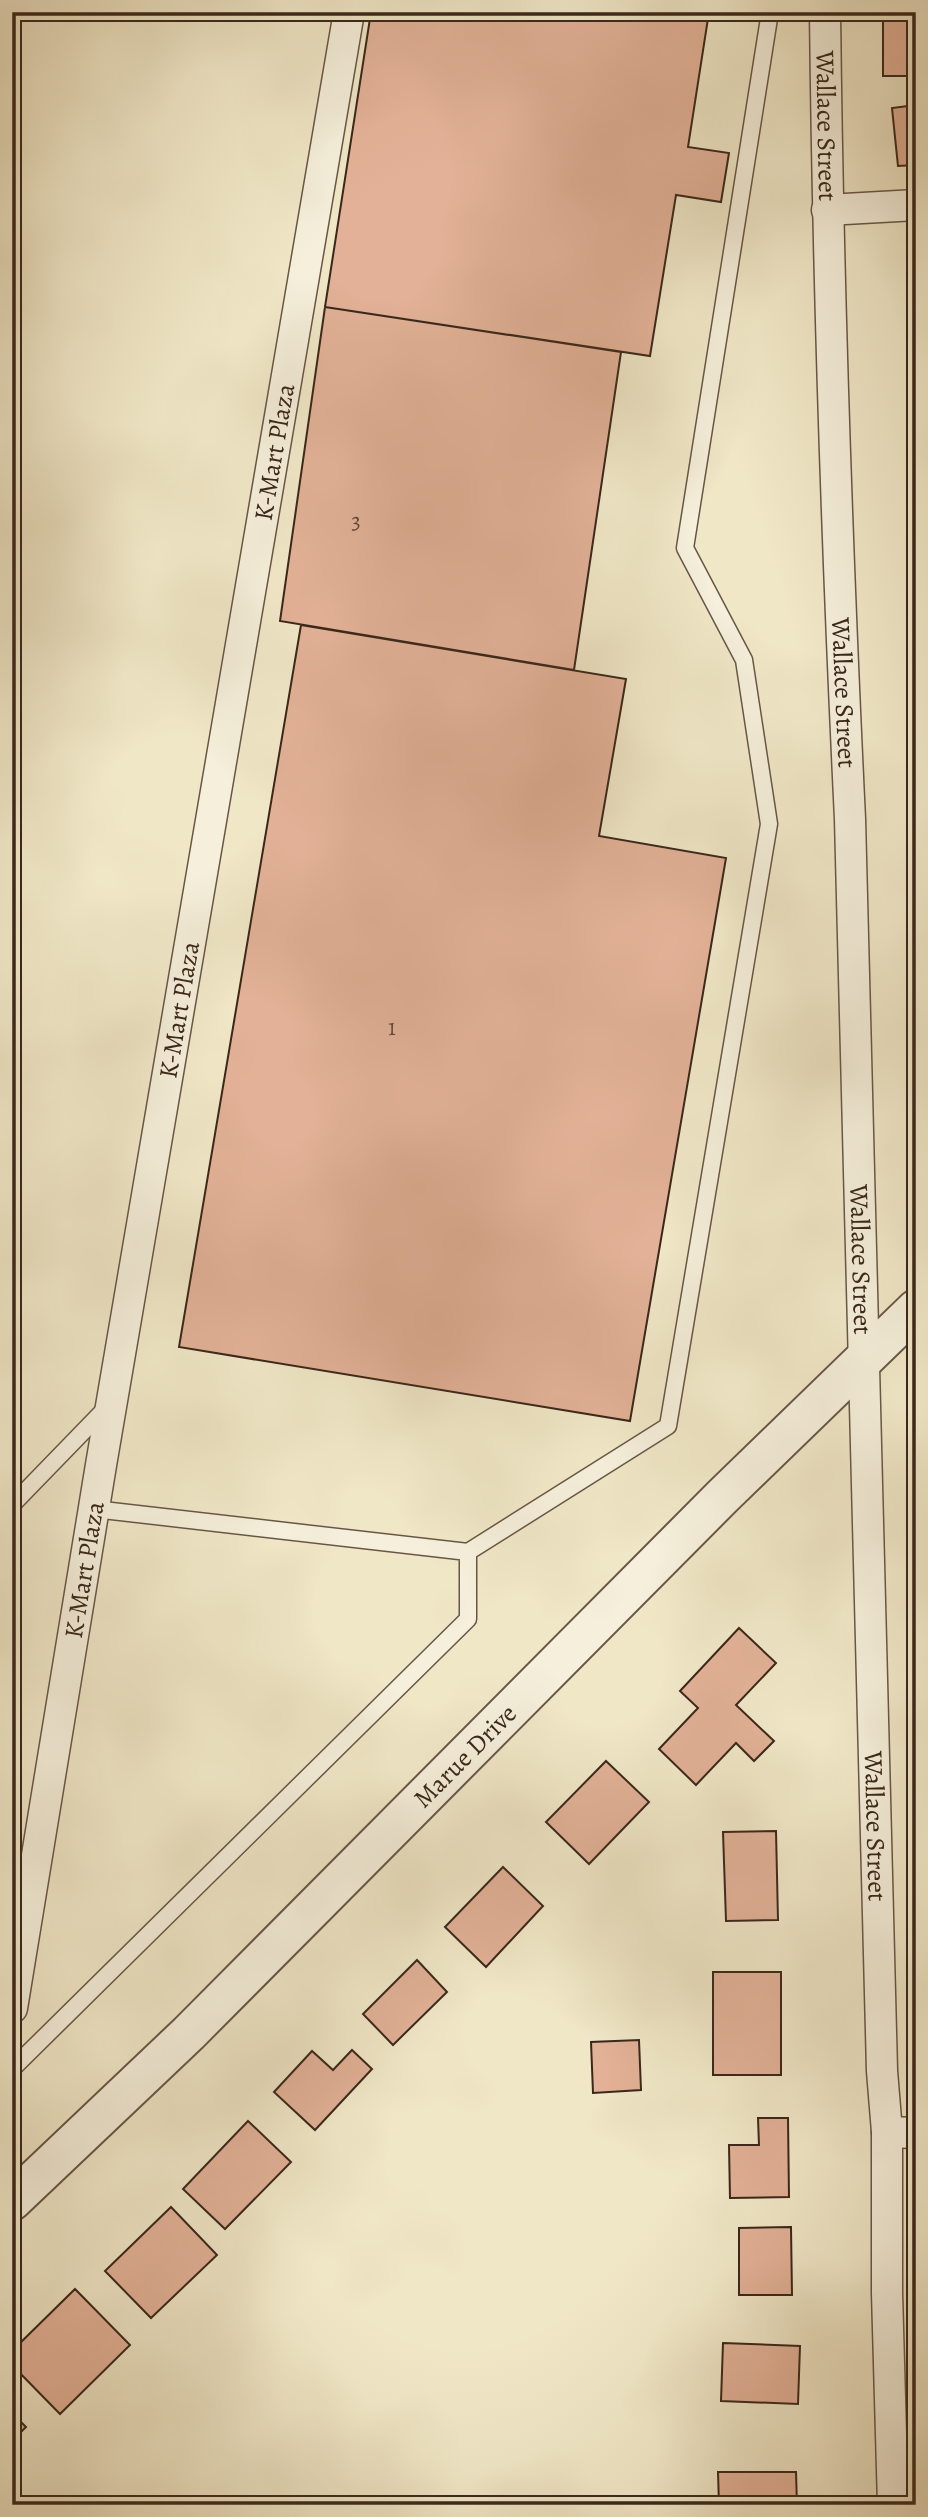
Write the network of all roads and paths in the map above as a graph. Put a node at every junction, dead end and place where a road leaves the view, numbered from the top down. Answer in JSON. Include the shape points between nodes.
{"nodes":[{"id":1,"x":349,"y":12,"type":"edge"},
{"id":2,"x":769,"y":12,"type":"edge"},
{"id":3,"x":825,"y":12,"type":"edge"},
{"id":4,"x":916,"y":205,"type":"edge"},
{"id":5,"x":827,"y":210,"type":"junction"},
{"id":6,"x":916,"y":1308,"type":"edge"},
{"id":7,"x":862,"y":1362,"type":"junction"},
{"id":8,"x":111,"y":1403,"type":"junction"},
{"id":9,"x":12,"y":1505,"type":"edge"},
{"id":10,"x":94,"y":1509,"type":"junction"},
{"id":11,"x":468,"y":1552,"type":"junction"},
{"id":12,"x":12,"y":2008,"type":"edge"},
{"id":13,"x":12,"y":2069,"type":"edge"},
{"id":14,"x":901,"y":2133,"type":"edge"},
{"id":15,"x":12,"y":2201,"type":"edge"},
{"id":16,"x":893,"y":2505,"type":"edge"}],
"edges":[{"from":1,"to":8,"type":"street","name":"K-Mart Plaza"},
{"from":2,"to":11,"type":"lane","via":[[685,548],[744,660],[769,824],[668,1426]]},
{"from":3,"to":5,"type":"street","name":"Wallace Street"},
{"from":4,"to":5,"type":"street"},
{"from":5,"to":7,"type":"street","name":"Wallace Street","via":[[850,819]]},
{"from":6,"to":7,"type":"street","name":"Marue Drive"},
{"from":7,"to":14,"type":"street","name":"Wallace Street","via":[[882,2071]]},
{"from":7,"to":15,"type":"street","name":"Marue Drive","via":[[189,2033]]},
{"from":8,"to":9,"type":"lane"},
{"from":8,"to":10,"type":"street","name":"K-Mart Plaza"},
{"from":10,"to":11,"type":"lane"},
{"from":10,"to":12,"type":"street","name":"K-Mart Plaza"},
{"from":11,"to":13,"type":"lane","via":[[468,1619]]},
{"from":14,"to":16,"type":"street","name":"Wallace Street","via":[[887,2293]]}]}
